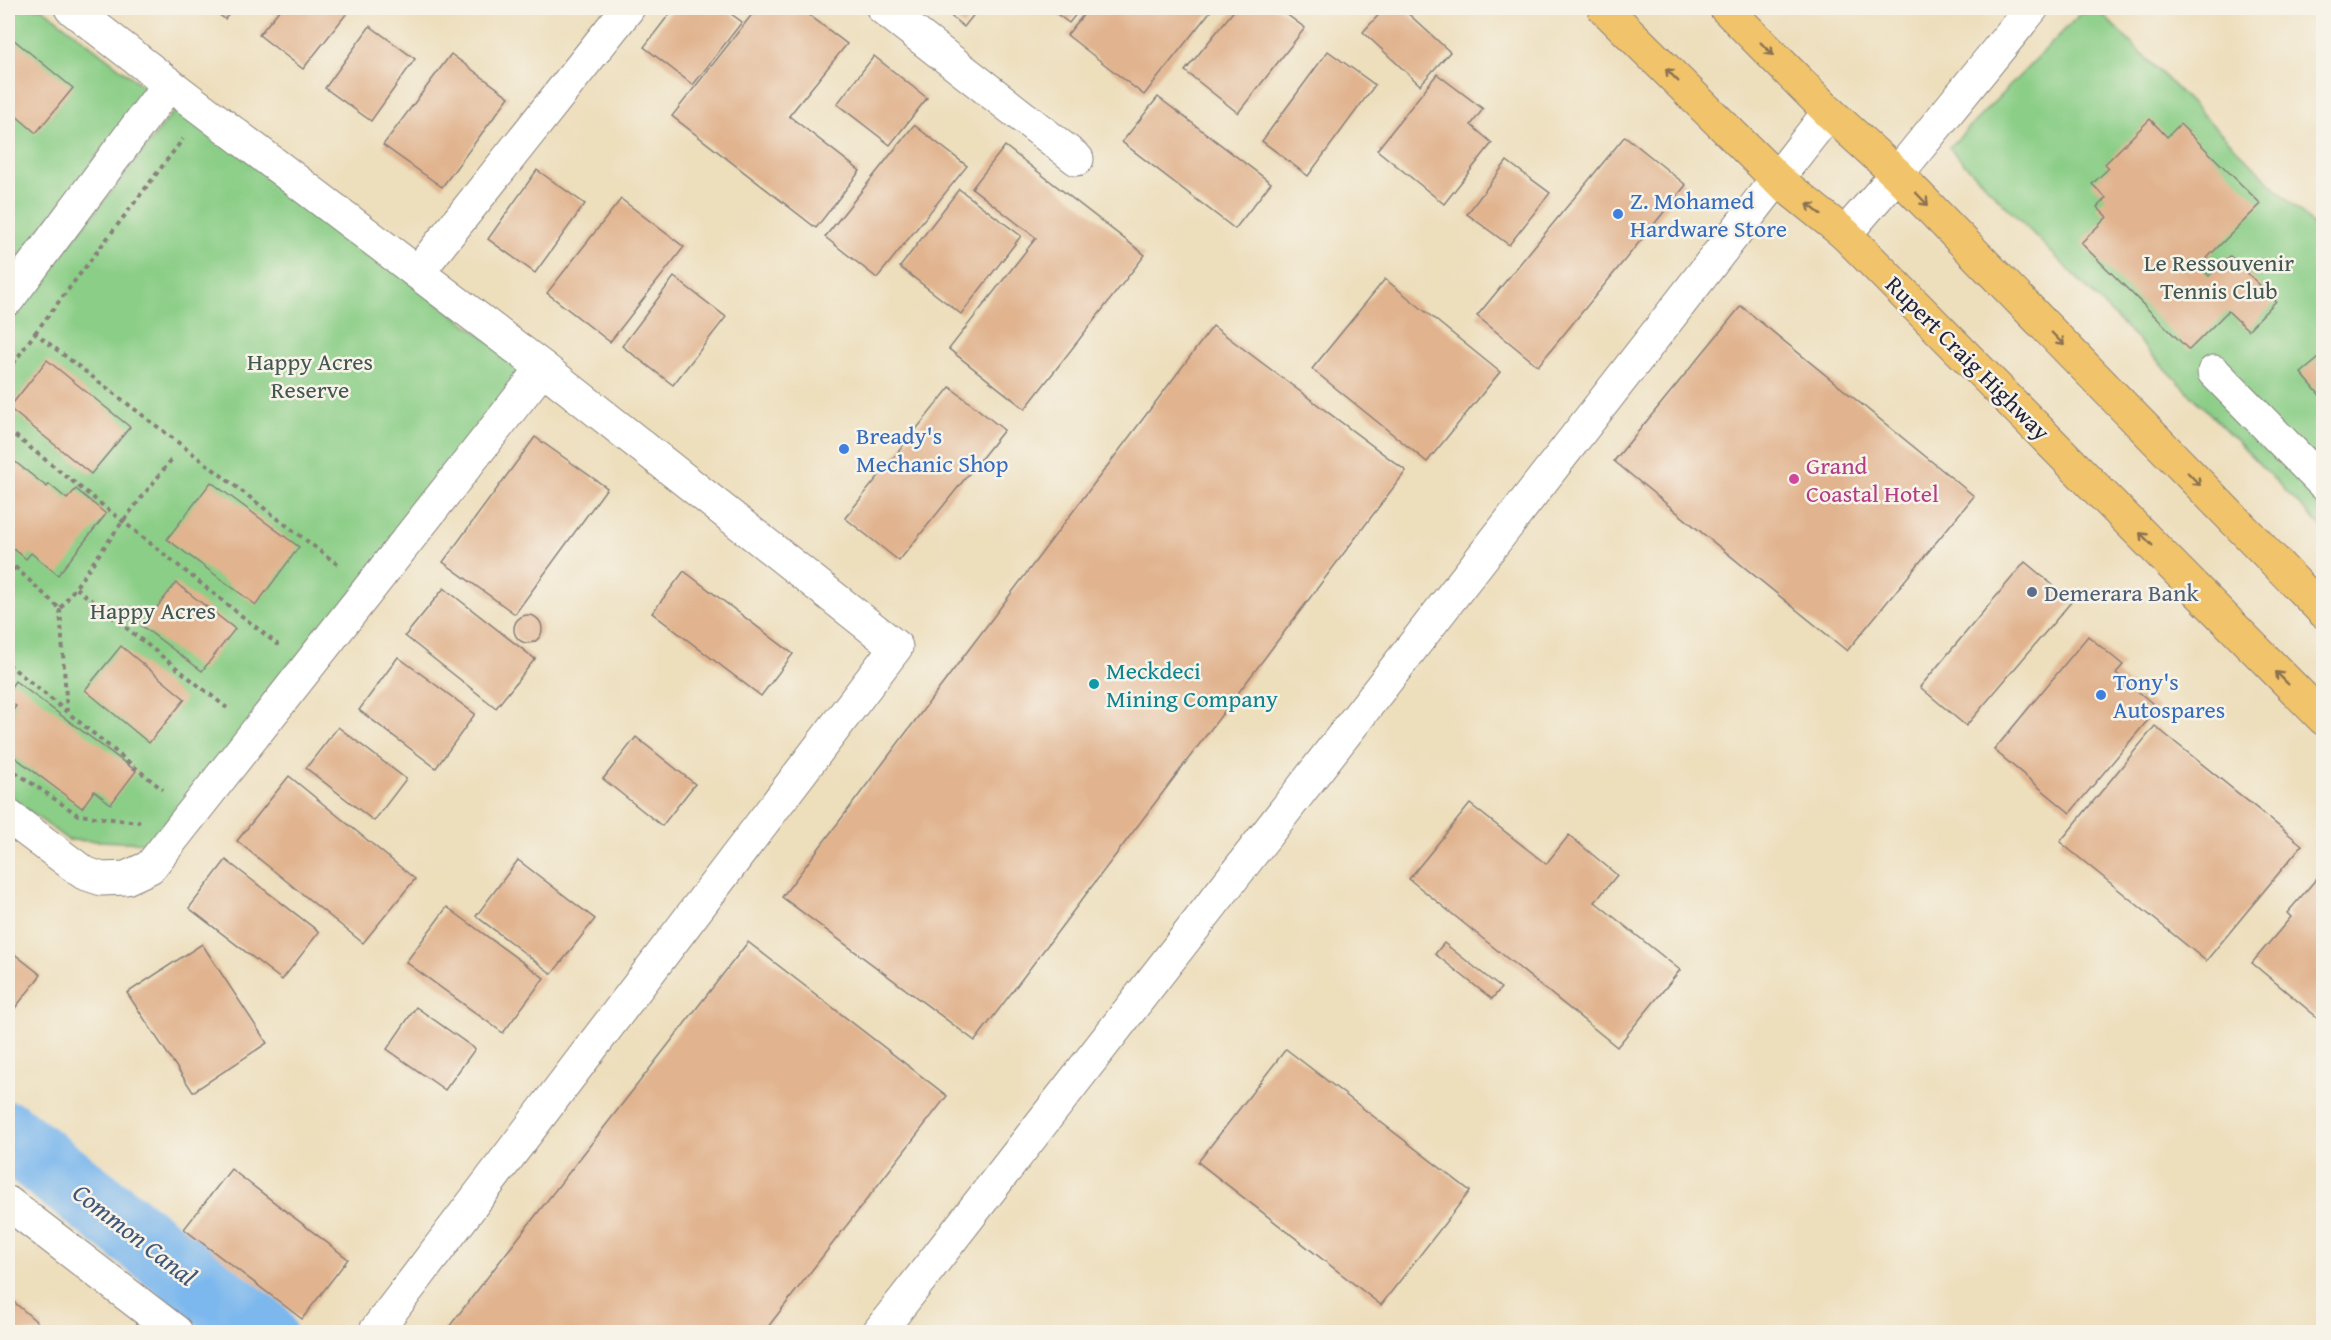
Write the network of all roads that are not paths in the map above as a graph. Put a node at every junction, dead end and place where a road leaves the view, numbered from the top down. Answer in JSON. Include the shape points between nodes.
{"nodes":[{"id":1,"x":71,"y":8,"type":"edge"},
{"id":2,"x":628,"y":8,"type":"edge"},
{"id":3,"x":883,"y":8,"type":"edge"},
{"id":4,"x":1604,"y":8,"type":"edge"},
{"id":5,"x":1726,"y":8,"type":"edge"},
{"id":6,"x":2032,"y":8,"type":"edge"},
{"id":7,"x":169,"y":84,"type":"junction"},
{"id":8,"x":1829,"y":112,"type":"junction"},
{"id":9,"x":1077,"y":159,"type":"dead end"},
{"id":10,"x":1897,"y":174,"type":"junction"},
{"id":11,"x":1776,"y":179,"type":"junction"},
{"id":12,"x":1845,"y":234,"type":"junction"},
{"id":13,"x":417,"y":272,"type":"junction"},
{"id":14,"x":8,"y":299,"type":"edge"},
{"id":15,"x":543,"y":368,"type":"junction"},
{"id":16,"x":2214,"y":372,"type":"dead end"},
{"id":17,"x":2324,"y":484,"type":"edge"},
{"id":18,"x":2324,"y":612,"type":"edge"},
{"id":19,"x":2324,"y":719,"type":"edge"},
{"id":20,"x":8,"y":816,"type":"edge"},
{"id":21,"x":8,"y":1203,"type":"edge"},
{"id":22,"x":176,"y":1332,"type":"edge"},
{"id":23,"x":375,"y":1332,"type":"edge"},
{"id":24,"x":879,"y":1332,"type":"edge"}],
"edges":[{"from":1,"to":7,"type":"street"},
{"from":2,"to":13,"type":"street"},
{"from":3,"to":9,"type":"street"},
{"from":11,"to":4,"type":"main road","name":"Rupert Craig Highway","one_way":true},
{"from":5,"to":8,"type":"main road","one_way":true},
{"from":6,"to":10,"type":"street"},
{"from":7,"to":13,"type":"street"},
{"from":7,"to":14,"type":"street"},
{"from":8,"to":10,"type":"main road"},
{"from":8,"to":11,"type":"street"},
{"from":10,"to":12,"type":"street"},
{"from":10,"to":18,"type":"main road","one_way":true},
{"from":12,"to":11,"type":"main road","name":"Rupert Craig Highway","one_way":true},
{"from":11,"to":24,"type":"street"},
{"from":19,"to":12,"type":"main road","name":"Rupert Craig Highway","one_way":true},
{"from":13,"to":15,"type":"street"},
{"from":15,"to":20,"type":"street","via":[[150,867],[126,878],[102,879],[84,873]]},
{"from":15,"to":23,"type":"street","via":[[896,647]]},
{"from":16,"to":17,"type":"street"},
{"from":21,"to":22,"type":"street"}]}
